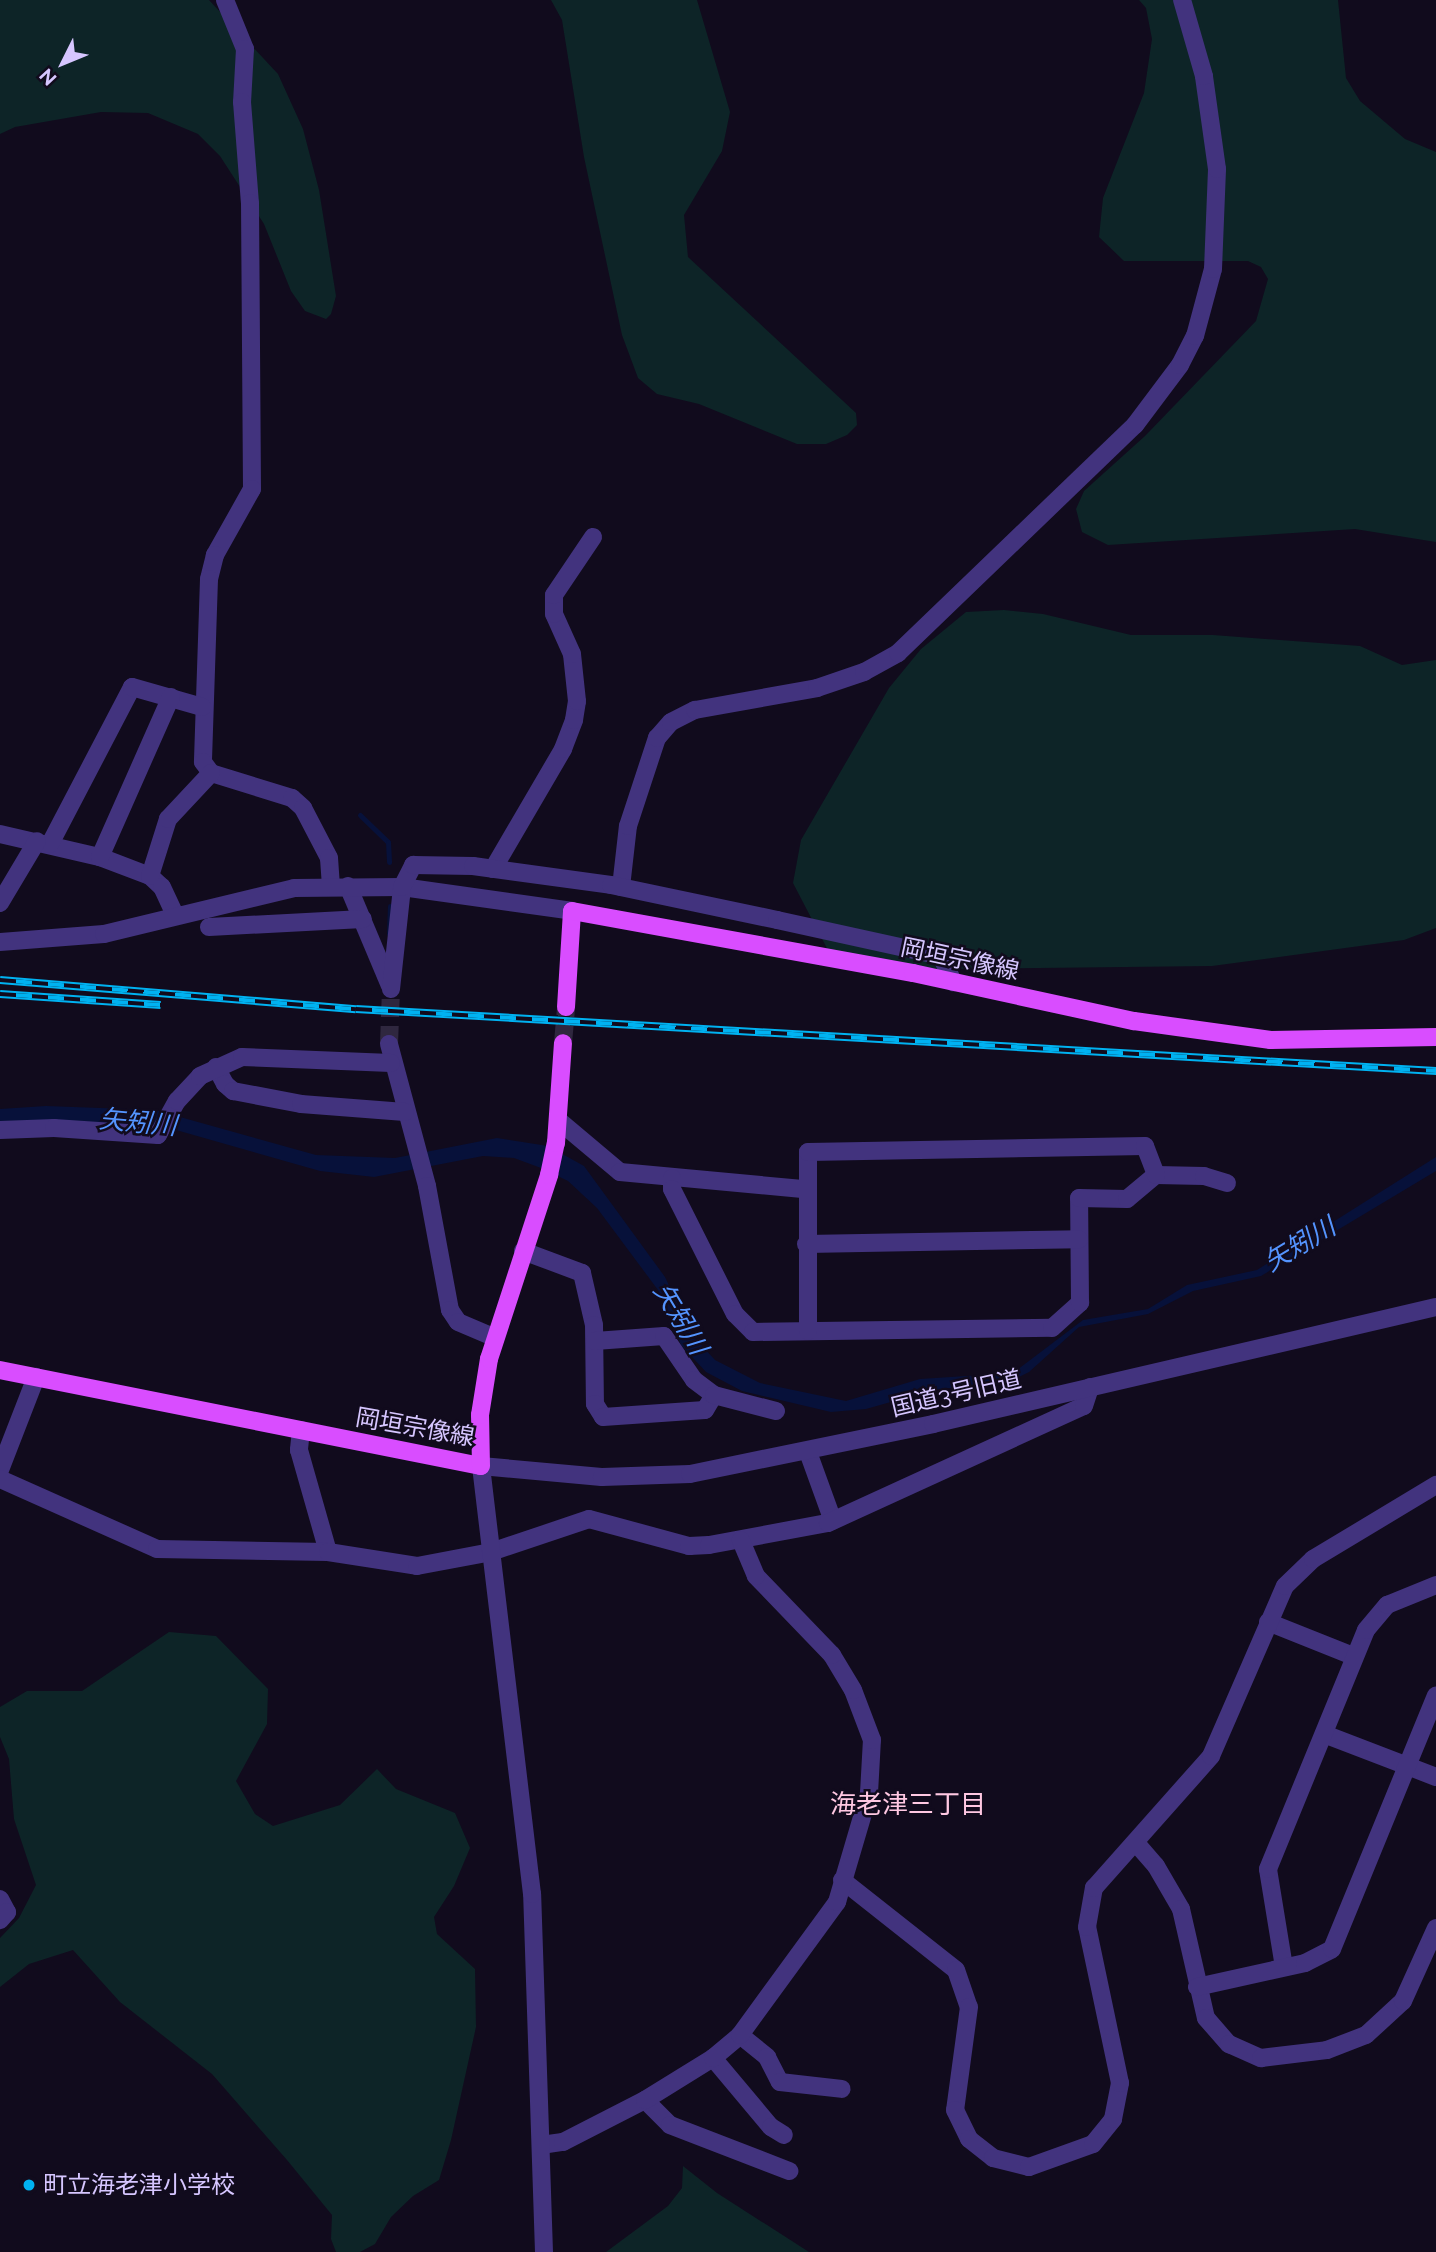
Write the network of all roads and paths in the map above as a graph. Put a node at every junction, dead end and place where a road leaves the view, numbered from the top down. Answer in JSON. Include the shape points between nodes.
{"nodes":[{"id":1,"x":225,"y":0,"type":"edge"},
{"id":2,"x":1182,"y":0,"type":"edge"},
{"id":3,"x":593,"y":537,"type":"dead end"},
{"id":4,"x":172,"y":697,"type":"junction"},
{"id":5,"x":202,"y":706,"type":"junction"},
{"id":6,"x":211,"y":773,"type":"junction"},
{"id":7,"x":0,"y":834,"type":"edge"},
{"id":8,"x":43,"y":843,"type":"junction"},
{"id":9,"x":100,"y":858,"type":"junction"},
{"id":10,"x":493,"y":869,"type":"junction"},
{"id":11,"x":150,"y":876,"type":"junction"},
{"id":12,"x":340,"y":886,"type":"junction"},
{"id":13,"x":402,"y":887,"type":"junction"},
{"id":14,"x":621,"y":887,"type":"junction"},
{"id":15,"x":293,"y":888,"type":"junction"},
{"id":16,"x":0,"y":902,"type":"edge"},
{"id":17,"x":572,"y":911,"type":"junction"},
{"id":18,"x":175,"y":915,"type":"junction"},
{"id":19,"x":298,"y":919,"type":"junction"},
{"id":20,"x":363,"y":919,"type":"junction"},
{"id":21,"x":209,"y":927,"type":"dead end"},
{"id":22,"x":0,"y":942,"type":"edge"},
{"id":23,"x":953,"y":982,"type":"junction"},
{"id":24,"x":566,"y":1007,"type":"tunnel mouth"},
{"id":25,"x":1436,"y":1037,"type":"edge"},
{"id":26,"x":563,"y":1043,"type":"tunnel mouth"},
{"id":27,"x":389,"y":1045,"type":"tunnel mouth"},
{"id":28,"x":391,"y":1063,"type":"junction"},
{"id":29,"x":216,"y":1067,"type":"junction"},
{"id":30,"x":405,"y":1112,"type":"junction"},
{"id":31,"x":558,"y":1120,"type":"junction"},
{"id":32,"x":0,"y":1130,"type":"edge"},
{"id":33,"x":1156,"y":1175,"type":"junction"},
{"id":34,"x":672,"y":1178,"type":"junction"},
{"id":35,"x":1227,"y":1183,"type":"dead end"},
{"id":36,"x":805,"y":1189,"type":"junction"},
{"id":37,"x":1079,"y":1239,"type":"junction"},
{"id":38,"x":806,"y":1244,"type":"junction"},
{"id":39,"x":523,"y":1251,"type":"junction"},
{"id":40,"x":1436,"y":1307,"type":"edge"},
{"id":41,"x":808,"y":1331,"type":"junction"},
{"id":42,"x":494,"y":1337,"type":"junction"},
{"id":43,"x":595,"y":1341,"type":"junction"},
{"id":44,"x":0,"y":1370,"type":"edge"},
{"id":45,"x":36,"y":1377,"type":"junction"},
{"id":46,"x":1090,"y":1387,"type":"junction"},
{"id":47,"x":714,"y":1395,"type":"junction"},
{"id":48,"x":776,"y":1411,"type":"dead end"},
{"id":49,"x":302,"y":1430,"type":"junction"},
{"id":50,"x":808,"y":1452,"type":"junction"},
{"id":51,"x":481,"y":1466,"type":"junction"},
{"id":52,"x":0,"y":1470,"type":"edge"},
{"id":53,"x":0,"y":1479,"type":"edge"},
{"id":54,"x":1436,"y":1485,"type":"edge"},
{"id":55,"x":833,"y":1521,"type":"junction"},
{"id":56,"x":741,"y":1539,"type":"junction"},
{"id":57,"x":328,"y":1552,"type":"junction"},
{"id":58,"x":491,"y":1552,"type":"junction"},
{"id":59,"x":1436,"y":1585,"type":"edge"},
{"id":60,"x":1268,"y":1622,"type":"junction"},
{"id":61,"x":1353,"y":1656,"type":"junction"},
{"id":62,"x":1436,"y":1695,"type":"edge"},
{"id":63,"x":1324,"y":1734,"type":"junction"},
{"id":64,"x":1407,"y":1769,"type":"junction"},
{"id":65,"x":1436,"y":1777,"type":"edge"},
{"id":66,"x":1136,"y":1843,"type":"junction"},
{"id":67,"x":842,"y":1880,"type":"junction"},
{"id":68,"x":0,"y":1899,"type":"edge"},
{"id":69,"x":0,"y":1920,"type":"edge"},
{"id":70,"x":1436,"y":1928,"type":"edge"},
{"id":71,"x":1284,"y":1968,"type":"junction"},
{"id":72,"x":1197,"y":1987,"type":"junction"},
{"id":73,"x":740,"y":2035,"type":"junction"},
{"id":74,"x":713,"y":2058,"type":"junction"},
{"id":75,"x":842,"y":2089,"type":"dead end"},
{"id":76,"x":645,"y":2100,"type":"junction"},
{"id":77,"x":784,"y":2135,"type":"dead end"},
{"id":78,"x":541,"y":2145,"type":"junction"},
{"id":79,"x":789,"y":2171,"type":"dead end"},
{"id":80,"x":544,"y":2252,"type":"edge"}],
"edges":[{"from":1,"to":5,"type":"street","via":[[245,49],[242,102],[250,203],[251,489],[215,555],[209,579]]},
{"from":2,"to":14,"type":"street","via":[[1204,76],[1217,169],[1213,269],[1195,336],[1180,365],[1135,425],[898,653],[817,688],[695,710],[671,722],[657,738],[628,826]]},
{"from":3,"to":10,"type":"street","via":[[554,594],[554,614],[572,654],[577,701],[574,720],[563,749]]},
{"from":4,"to":5,"type":"street"},
{"from":4,"to":8,"type":"street","via":[[132,687]]},
{"from":4,"to":9,"type":"street"},
{"from":5,"to":6,"type":"street","via":[[203,762]]},
{"from":6,"to":11,"type":"street","via":[[168,819]]},
{"from":6,"to":12,"type":"street","via":[[292,797],[311,820]]},
{"from":7,"to":8,"type":"street"},
{"from":8,"to":9,"type":"street"},
{"from":8,"to":16,"type":"street"},
{"from":9,"to":11,"type":"street"},
{"from":10,"to":13,"type":"street","via":[[413,865]]},
{"from":10,"to":14,"type":"street"},
{"from":11,"to":18,"type":"street","via":[[162,887]]},
{"from":12,"to":13,"type":"street"},
{"from":12,"to":15,"type":"street"},
{"from":12,"to":20,"type":"street"},
{"from":13,"to":17,"type":"street"},
{"from":13,"to":20,"type":"street","via":[[391,989]]},
{"from":14,"to":23,"type":"street","via":[[941,956]]},
{"from":15,"to":18,"type":"street"},
{"from":15,"to":19,"type":"street"},
{"from":17,"to":23,"type":"main road","name":"岡垣宗像線"},
{"from":17,"to":24,"type":"main road"},
{"from":18,"to":22,"type":"street","via":[[104,934]]},
{"from":19,"to":20,"type":"street"},
{"from":19,"to":21,"type":"street"},
{"from":23,"to":25,"type":"main road","name":"岡垣宗像線","via":[[1135,1021],[1271,1040]]},
{"from":26,"to":31,"type":"main road","name":"岡垣宗像線"},
{"from":27,"to":28,"type":"street"},
{"from":28,"to":29,"type":"street","via":[[267,1056],[242,1057]]},
{"from":28,"to":30,"type":"street","via":[[398,1072]]},
{"from":29,"to":30,"type":"street","via":[[233,1091],[301,1104]]},
{"from":29,"to":32,"type":"street","via":[[200,1076],[177,1101],[158,1135],[54,1128]]},
{"from":30,"to":42,"type":"street","via":[[427,1186],[450,1310],[458,1322]]},
{"from":31,"to":34,"type":"street","via":[[620,1172]]},
{"from":31,"to":39,"type":"main road","name":"岡垣宗像線","via":[[549,1175]]},
{"from":33,"to":35,"type":"street","via":[[1204,1176]]},
{"from":33,"to":36,"type":"street","via":[[1145,1146],[808,1152]]},
{"from":33,"to":37,"type":"street","via":[[1127,1199],[1079,1198]]},
{"from":34,"to":36,"type":"street"},
{"from":34,"to":41,"type":"street","via":[[672,1189],[735,1314],[754,1332]]},
{"from":36,"to":38,"type":"street"},
{"from":37,"to":38,"type":"street"},
{"from":37,"to":41,"type":"street","via":[[1080,1303],[1052,1328]]},
{"from":38,"to":41,"type":"street"},
{"from":39,"to":42,"type":"main road","name":"岡垣宗像線"},
{"from":39,"to":43,"type":"street","via":[[582,1273]]},
{"from":40,"to":46,"type":"street","name":"国道3号旧道"},
{"from":42,"to":51,"type":"main road","name":"岡垣宗像線","via":[[480,1415]]},
{"from":43,"to":47,"type":"street","via":[[664,1336],[694,1380]]},
{"from":43,"to":47,"type":"street","via":[[594,1404],[603,1417],[705,1410]]},
{"from":44,"to":45,"type":"main road","name":"岡垣宗像線"},
{"from":45,"to":49,"type":"main road","name":"岡垣宗像線"},
{"from":45,"to":52,"type":"street"},
{"from":46,"to":50,"type":"street","name":"国道3号旧道"},
{"from":46,"to":55,"type":"street","via":[[1084,1406]]},
{"from":47,"to":48,"type":"street"},
{"from":49,"to":51,"type":"main road","name":"岡垣宗像線"},
{"from":49,"to":57,"type":"street","via":[[299,1450]]},
{"from":50,"to":51,"type":"street","name":"国道3号旧道","via":[[647,1477]]},
{"from":50,"to":55,"type":"street"},
{"from":51,"to":58,"type":"street"},
{"from":53,"to":57,"type":"street","via":[[157,1549]]},
{"from":54,"to":60,"type":"street","via":[[1299,1571],[1285,1586]]},
{"from":55,"to":56,"type":"street"},
{"from":56,"to":58,"type":"street","via":[[689,1546],[589,1519]]},
{"from":56,"to":67,"type":"street","via":[[756,1576],[832,1655],[853,1689],[872,1740],[869,1793]]},
{"from":57,"to":58,"type":"street","via":[[417,1566]]},
{"from":58,"to":78,"type":"street","via":[[531,1881]]},
{"from":59,"to":61,"type":"street","via":[[1387,1605],[1374,1618]]},
{"from":60,"to":61,"type":"street"},
{"from":60,"to":66,"type":"street","via":[[1211,1756]]},
{"from":61,"to":63,"type":"street"},
{"from":62,"to":64,"type":"street"},
{"from":63,"to":64,"type":"street"},
{"from":63,"to":71,"type":"street","via":[[1268,1869]]},
{"from":64,"to":65,"type":"street"},
{"from":64,"to":71,"type":"street","via":[[1332,1949]]},
{"from":66,"to":67,"type":"street","via":[[1094,1888],[1088,1907],[1087,1927],[1120,2083],[1119,2104],[1107,2130],[1093,2144],[1029,2167],[1008,2165],[981,2150],[958,2119],[954,2092],[969,2007],[956,1970]]},
{"from":66,"to":72,"type":"street","via":[[1156,1866],[1181,1909]]},
{"from":67,"to":73,"type":"street","via":[[831,1911],[800,1946]]},
{"from":68,"to":69,"type":"street","via":[[7,1912]]},
{"from":70,"to":72,"type":"street","via":[[1403,2001],[1366,2035],[1327,2050],[1285,2058],[1245,2053],[1216,2034]]},
{"from":71,"to":72,"type":"street"},
{"from":73,"to":74,"type":"street"},
{"from":73,"to":75,"type":"street","via":[[767,2057],[780,2082]]},
{"from":74,"to":76,"type":"street"},
{"from":74,"to":77,"type":"street","via":[[771,2127]]},
{"from":76,"to":78,"type":"street","via":[[563,2142]]},
{"from":76,"to":79,"type":"street","via":[[670,2125]]},
{"from":78,"to":80,"type":"street"}]}
